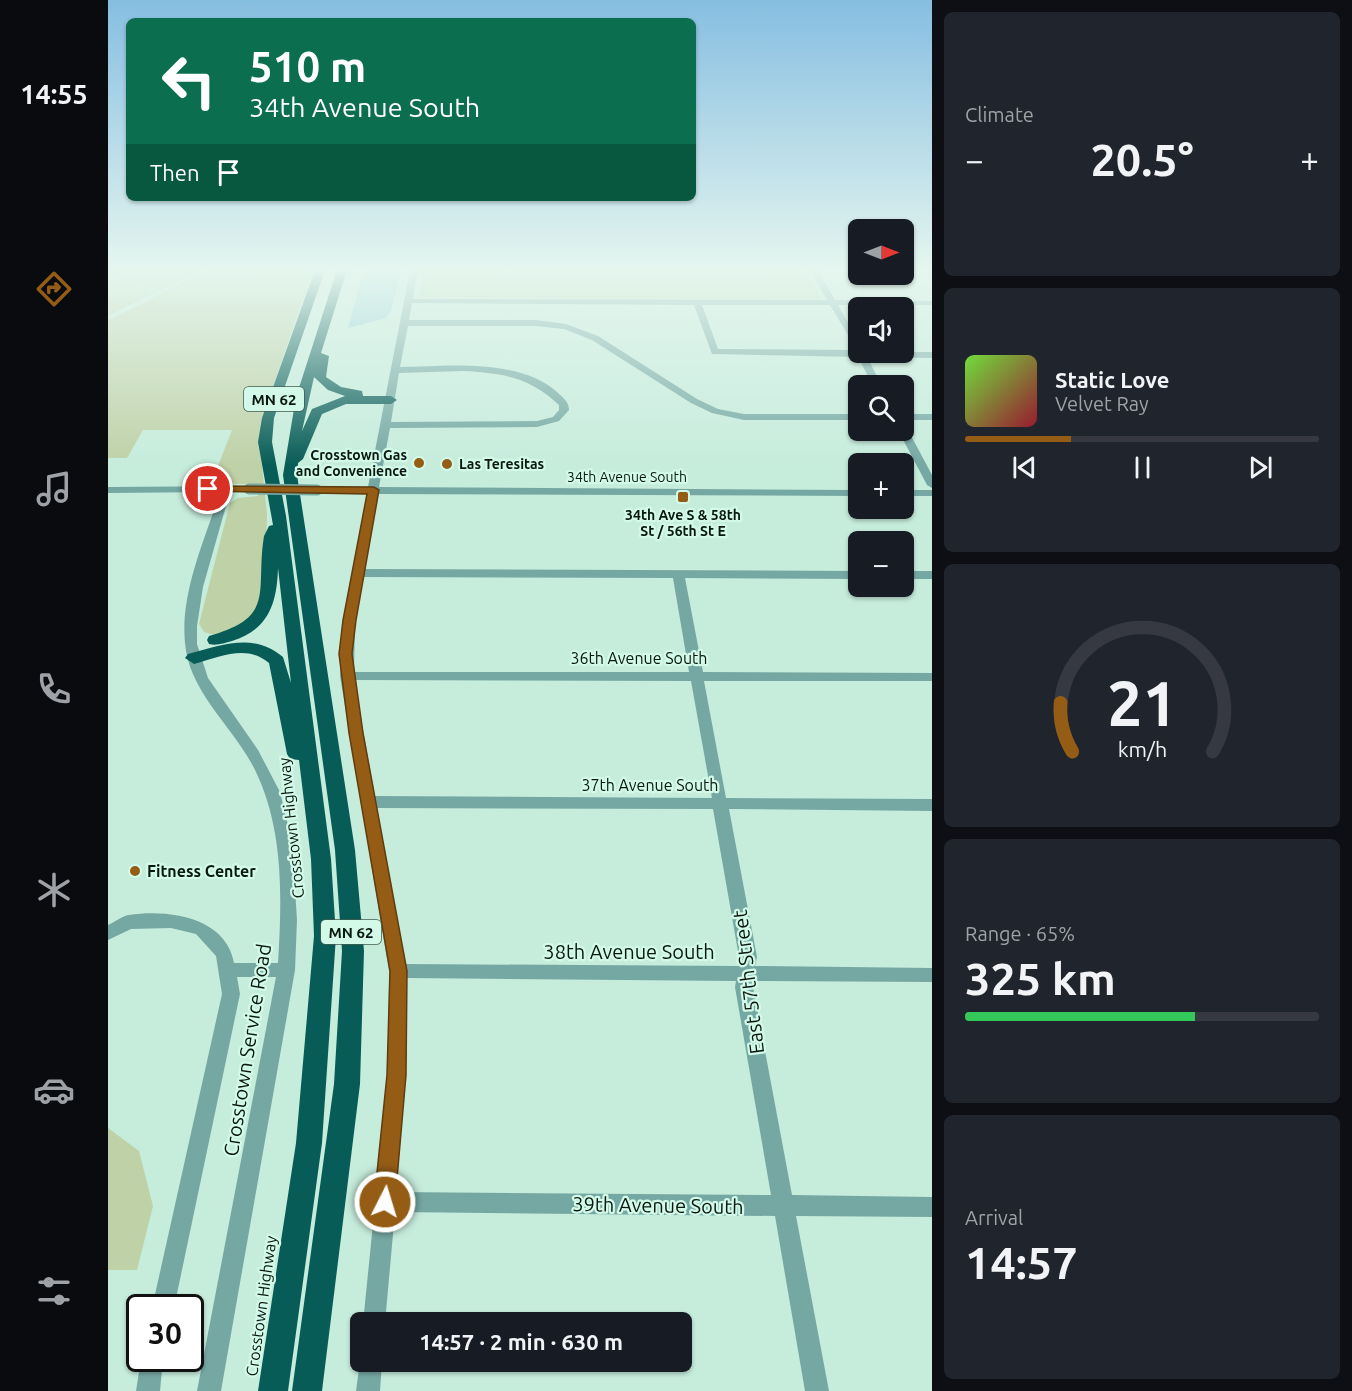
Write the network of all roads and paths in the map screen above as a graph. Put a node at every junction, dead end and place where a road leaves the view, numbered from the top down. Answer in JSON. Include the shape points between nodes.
{"nodes":[{"id":1,"x":297,"y":335,"type":"edge"},
{"id":2,"x":323,"y":335,"type":"edge"},
{"id":3,"x":325,"y":335,"type":"edge"},
{"id":4,"x":404,"y":335,"type":"edge"},
{"id":5,"x":587,"y":335,"type":"edge"},
{"id":6,"x":710,"y":335,"type":"edge"},
{"id":7,"x":848,"y":352,"type":"edge"},
{"id":8,"x":914,"y":354,"type":"edge"},
{"id":9,"x":932,"y":355,"type":"edge"},
{"id":10,"x":397,"y":370,"type":"junction"},
{"id":11,"x":392,"y":397,"type":"junction"},
{"id":12,"x":848,"y":417,"type":"edge"},
{"id":13,"x":914,"y":417,"type":"edge"},
{"id":14,"x":932,"y":417,"type":"edge"},
{"id":15,"x":387,"y":425,"type":"junction"},
{"id":16,"x":909,"y":441,"type":"edge"},
{"id":17,"x":290,"y":475,"type":"junction"},
{"id":18,"x":932,"y":485,"type":"edge"},
{"id":19,"x":226,"y":489,"type":"junction"},
{"id":20,"x":108,"y":490,"type":"edge"},
{"id":21,"x":374,"y":490,"type":"junction"},
{"id":22,"x":848,"y":493,"type":"edge"},
{"id":23,"x":914,"y":493,"type":"edge"},
{"id":24,"x":932,"y":493,"type":"edge"},
{"id":25,"x":279,"y":516,"type":"junction"},
{"id":26,"x":358,"y":573,"type":"junction"},
{"id":27,"x":678,"y":574,"type":"junction"},
{"id":28,"x":848,"y":575,"type":"edge"},
{"id":29,"x":914,"y":575,"type":"edge"},
{"id":30,"x":932,"y":575,"type":"edge"},
{"id":31,"x":192,"y":652,"type":"junction"},
{"id":32,"x":697,"y":675,"type":"junction"},
{"id":33,"x":347,"y":676,"type":"junction"},
{"id":34,"x":932,"y":677,"type":"edge"},
{"id":35,"x":368,"y":802,"type":"junction"},
{"id":36,"x":721,"y":804,"type":"junction"},
{"id":37,"x":932,"y":806,"type":"edge"},
{"id":38,"x":321,"y":859,"type":"junction"},
{"id":39,"x":108,"y":933,"type":"edge"},
{"id":40,"x":227,"y":970,"type":"junction"},
{"id":41,"x":286,"y":970,"type":"junction"},
{"id":42,"x":398,"y":971,"type":"junction"},
{"id":43,"x":747,"y":973,"type":"junction"},
{"id":44,"x":932,"y":975,"type":"edge"},
{"id":45,"x":385,"y":1202,"type":"junction"},
{"id":46,"x":784,"y":1207,"type":"junction"},
{"id":47,"x":932,"y":1207,"type":"edge"},
{"id":48,"x":166,"y":1294,"type":"edge"},
{"id":49,"x":375,"y":1312,"type":"edge"},
{"id":50,"x":150,"y":1372,"type":"edge"},
{"id":51,"x":370,"y":1372,"type":"edge"},
{"id":52,"x":148,"y":1391,"type":"edge"},
{"id":53,"x":210,"y":1391,"type":"edge"},
{"id":54,"x":273,"y":1391,"type":"edge"},
{"id":55,"x":307,"y":1391,"type":"edge"},
{"id":56,"x":368,"y":1391,"type":"edge"},
{"id":57,"x":817,"y":1391,"type":"edge"}],
"edges":[{"from":1,"to":25,"type":"highway","name":"Crosstown Highway","number":"MN 62","via":[[268,418],[265,442]]},
{"from":2,"to":17,"type":"highway","number":"MN 62","via":[[291,440]]},
{"from":3,"to":11,"type":"highway","via":[[320,377],[328,388],[346,394]]},
{"from":4,"to":10,"type":"street"},
{"from":5,"to":12,"type":"street","via":[[705,407],[731,415]]},
{"from":6,"to":7,"type":"street","via":[[716,352]]},
{"from":8,"to":9,"type":"street"},
{"from":10,"to":11,"type":"street"},
{"from":10,"to":15,"type":"street","via":[[510,374],[536,382],[564,404],[562,415],[547,423]]},
{"from":11,"to":15,"type":"street"},
{"from":11,"to":17,"type":"highway","via":[[344,400],[317,412]]},
{"from":13,"to":14,"type":"street"},
{"from":15,"to":21,"type":"street"},
{"from":16,"to":18,"type":"street"},
{"from":17,"to":55,"type":"highway","number":"MN 62","via":[[345,850],[353,951],[347,1084]]},
{"from":19,"to":20,"type":"street","name":"34th Avenue South"},
{"from":19,"to":21,"type":"street","name":"34th Avenue South","bridge":true},
{"from":19,"to":31,"type":"street","name":"Crosstown Service Road","via":[[192,609]]},
{"from":21,"to":22,"type":"street","name":"34th Avenue South"},
{"from":21,"to":26,"type":"street"},
{"from":23,"to":24,"type":"street"},
{"from":25,"to":31,"type":"highway","via":[[271,536],[269,598],[262,616],[242,633]]},
{"from":25,"to":38,"type":"highway","name":"Crosstown Highway","number":"MN 62"},
{"from":26,"to":27,"type":"street"},
{"from":26,"to":33,"type":"street","via":[[349,620]]},
{"from":27,"to":28,"type":"street"},
{"from":27,"to":32,"type":"street","name":"East 57th Street"},
{"from":29,"to":30,"type":"street"},
{"from":31,"to":38,"type":"highway","via":[[246,646],[264,650],[277,661]]},
{"from":31,"to":41,"type":"street","name":"Crosstown Service Road","via":[[199,675],[262,767],[274,795],[286,868]]},
{"from":32,"to":33,"type":"street","name":"36th Avenue South"},
{"from":32,"to":34,"type":"street","name":"36th Avenue South"},
{"from":32,"to":36,"type":"street","name":"East 57th Street"},
{"from":33,"to":35,"type":"street"},
{"from":35,"to":36,"type":"street","name":"37th Avenue South"},
{"from":35,"to":42,"type":"street"},
{"from":36,"to":37,"type":"street","name":"37th Avenue South"},
{"from":36,"to":43,"type":"street","name":"East 57th Street","via":[[748,957]]},
{"from":38,"to":54,"type":"highway","name":"Crosstown Highway","number":"MN 62","via":[[325,936],[318,1048],[309,1143]]},
{"from":39,"to":40,"type":"street","via":[[129,922],[171,921],[201,928],[224,953]]},
{"from":40,"to":41,"type":"street"},
{"from":40,"to":48,"type":"street","via":[[231,994]]},
{"from":41,"to":53,"type":"street","name":"Crosstown Service Road"},
{"from":42,"to":43,"type":"street","name":"38th Avenue South"},
{"from":42,"to":45,"type":"street","via":[[397,1075]]},
{"from":43,"to":44,"type":"street","name":"38th Avenue South"},
{"from":43,"to":46,"type":"street","name":"East 57th Street","via":[[744,987]]},
{"from":45,"to":46,"type":"street","name":"39th Avenue South"},
{"from":45,"to":49,"type":"street"},
{"from":46,"to":47,"type":"street","name":"39th Avenue South"},
{"from":46,"to":57,"type":"street","name":"East 57th Street"},
{"from":50,"to":52,"type":"street"},
{"from":51,"to":56,"type":"street"}]}
